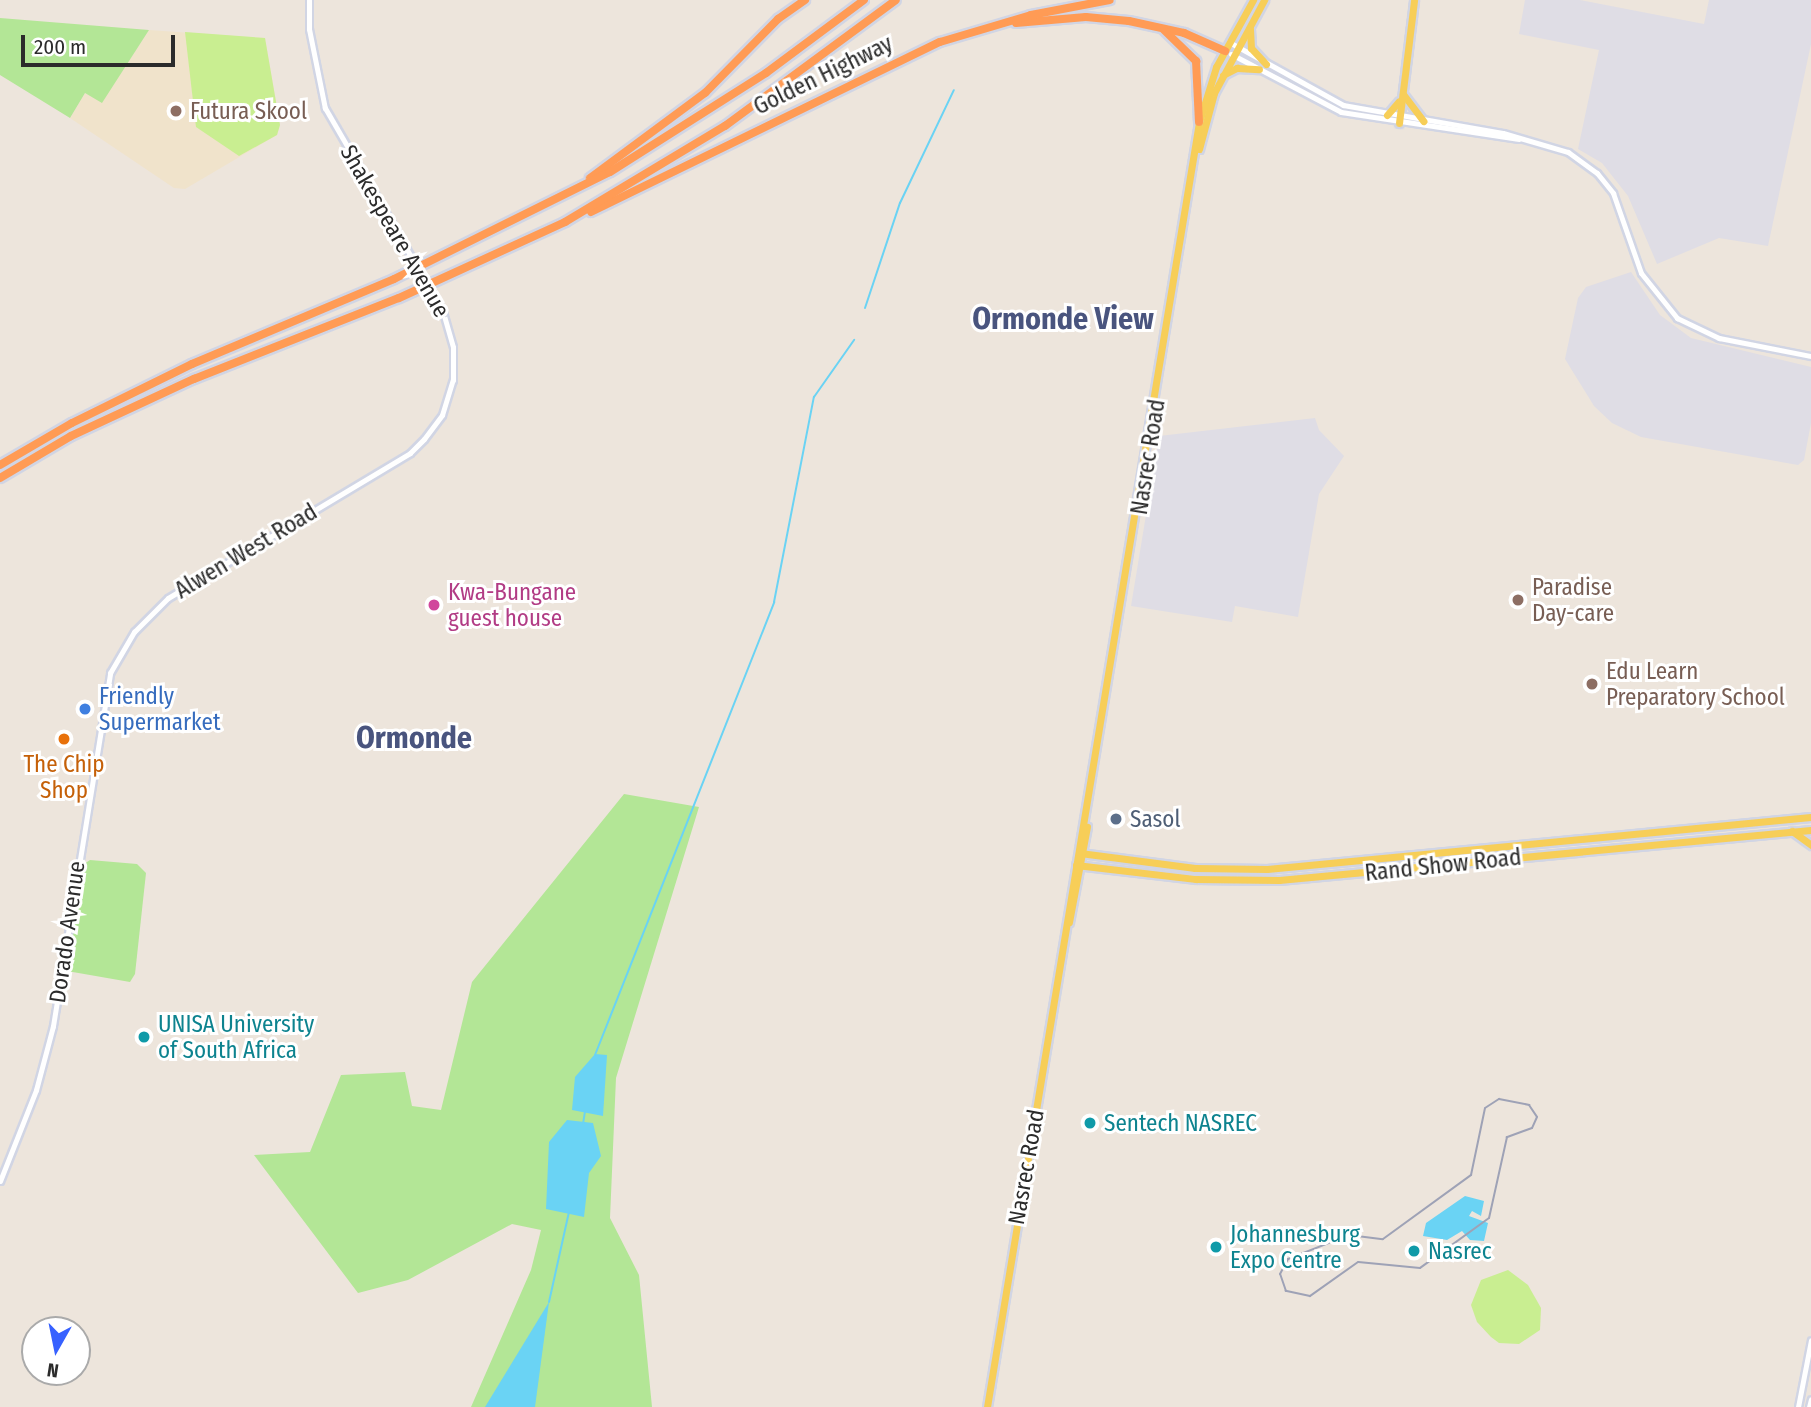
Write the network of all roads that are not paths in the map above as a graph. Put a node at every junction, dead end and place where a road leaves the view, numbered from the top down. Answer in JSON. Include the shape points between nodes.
{"nodes":[{"id":1,"x":309,"y":0,"type":"edge"},
{"id":2,"x":805,"y":0,"type":"edge"},
{"id":3,"x":863,"y":0,"type":"edge"},
{"id":4,"x":895,"y":0,"type":"edge"},
{"id":5,"x":1110,"y":0,"type":"edge"},
{"id":6,"x":1252,"y":0,"type":"edge"},
{"id":7,"x":1264,"y":0,"type":"edge"},
{"id":8,"x":1415,"y":0,"type":"edge"},
{"id":9,"x":1254,"y":18,"type":"junction"},
{"id":10,"x":1159,"y":26,"type":"junction"},
{"id":11,"x":978,"y":29,"type":"junction"},
{"id":12,"x":1231,"y":49,"type":"junction"},
{"id":13,"x":1263,"y":66,"type":"junction"},
{"id":14,"x":1221,"y":77,"type":"junction"},
{"id":15,"x":1402,"y":93,"type":"junction"},
{"id":16,"x":1387,"y":114,"type":"junction"},
{"id":17,"x":1400,"y":120,"type":"junction"},
{"id":18,"x":1423,"y":121,"type":"junction"},
{"id":19,"x":1199,"y":122,"type":"junction"},
{"id":20,"x":1519,"y":139,"type":"junction"},
{"id":21,"x":559,"y":200,"type":"junction"},
{"id":22,"x":565,"y":222,"type":"junction"},
{"id":23,"x":1811,"y":356,"type":"edge"},
{"id":24,"x":410,"y":453,"type":"joint"},
{"id":25,"x":0,"y":464,"type":"edge"},
{"id":26,"x":0,"y":478,"type":"edge"},
{"id":27,"x":108,"y":677,"type":"joint"},
{"id":28,"x":1811,"y":817,"type":"edge"},
{"id":29,"x":1811,"y":830,"type":"edge"},
{"id":30,"x":1792,"y":831,"type":"junction"},
{"id":31,"x":1811,"y":845,"type":"edge"},
{"id":32,"x":1080,"y":853,"type":"junction"},
{"id":33,"x":1078,"y":865,"type":"junction"},
{"id":34,"x":0,"y":1181,"type":"edge"},
{"id":35,"x":1811,"y":1340,"type":"edge"},
{"id":36,"x":1811,"y":1399,"type":"edge"},
{"id":37,"x":987,"y":1407,"type":"edge"},
{"id":38,"x":1798,"y":1407,"type":"edge"},
{"id":39,"x":1809,"y":1407,"type":"edge"}],
"edges":[{"from":1,"to":24,"type":"street","name":"Shakespeare Avenue","bridge":true,"via":[[309,29],[325,107],[443,313],[454,357],[451,392],[436,423]]},
{"from":2,"to":21,"type":"highway","via":[[778,19],[705,93]]},
{"from":3,"to":21,"type":"highway","via":[[766,73]]},
{"from":4,"to":22,"type":"highway","via":[[725,125]]},
{"from":5,"to":11,"type":"highway","name":"Golden Highway"},
{"from":6,"to":12,"type":"main road","name":"Nasrec Road"},
{"from":7,"to":9,"type":"main road","name":"Nasrec Road"},
{"from":8,"to":15,"type":"main road"},
{"from":9,"to":12,"type":"main road","name":"Nasrec Road"},
{"from":9,"to":13,"type":"main road","via":[[1250,46]]},
{"from":10,"to":11,"type":"highway","via":[[1086,17]]},
{"from":10,"to":12,"type":"highway"},
{"from":10,"to":19,"type":"highway","via":[[1186,46],[1196,61]]},
{"from":11,"to":22,"type":"highway","name":"Golden Highway","via":[[901,58]]},
{"from":12,"to":13,"type":"street"},
{"from":12,"to":14,"type":"main road","name":"Nasrec Road"},
{"from":12,"to":19,"type":"main road","name":"Nasrec Road"},
{"from":13,"to":14,"type":"main road","via":[[1237,68]]},
{"from":13,"to":16,"type":"street","via":[[1327,98]]},
{"from":13,"to":17,"type":"street","via":[[1332,109]]},
{"from":14,"to":32,"type":"main road","name":"Nasrec Road","via":[[1200,148]]},
{"from":15,"to":16,"type":"main road"},
{"from":15,"to":17,"type":"main road"},
{"from":15,"to":18,"type":"main road"},
{"from":16,"to":17,"type":"street"},
{"from":17,"to":18,"type":"street"},
{"from":17,"to":20,"type":"street"},
{"from":18,"to":20,"type":"street"},
{"from":19,"to":32,"type":"main road","name":"Nasrec Road"},
{"from":20,"to":23,"type":"street","via":[[1568,152],[1597,173],[1622,212],[1650,288],[1678,318],[1719,338]]},
{"from":21,"to":25,"type":"highway","via":[[394,279],[192,364]]},
{"from":22,"to":26,"type":"highway","via":[[399,298],[194,379],[71,436]]},
{"from":24,"to":27,"type":"street","name":"Alwen West Road","via":[[168,598],[134,632]]},
{"from":27,"to":34,"type":"street","name":"Dorado Avenue","via":[[53,1026],[36,1090]]},
{"from":28,"to":32,"type":"main road","name":"Rand Show Road","via":[[1268,870],[1195,868]]},
{"from":29,"to":30,"type":"main road","name":"Rand Show Road"},
{"from":30,"to":31,"type":"main road"},
{"from":30,"to":33,"type":"main road","name":"Rand Show Road","via":[[1279,880],[1196,879]]},
{"from":32,"to":33,"type":"main road","name":"Nasrec Road"},
{"from":33,"to":37,"type":"main road","name":"Nasrec Road"},
{"from":35,"to":38,"type":"street"},
{"from":36,"to":39,"type":"street"}]}
